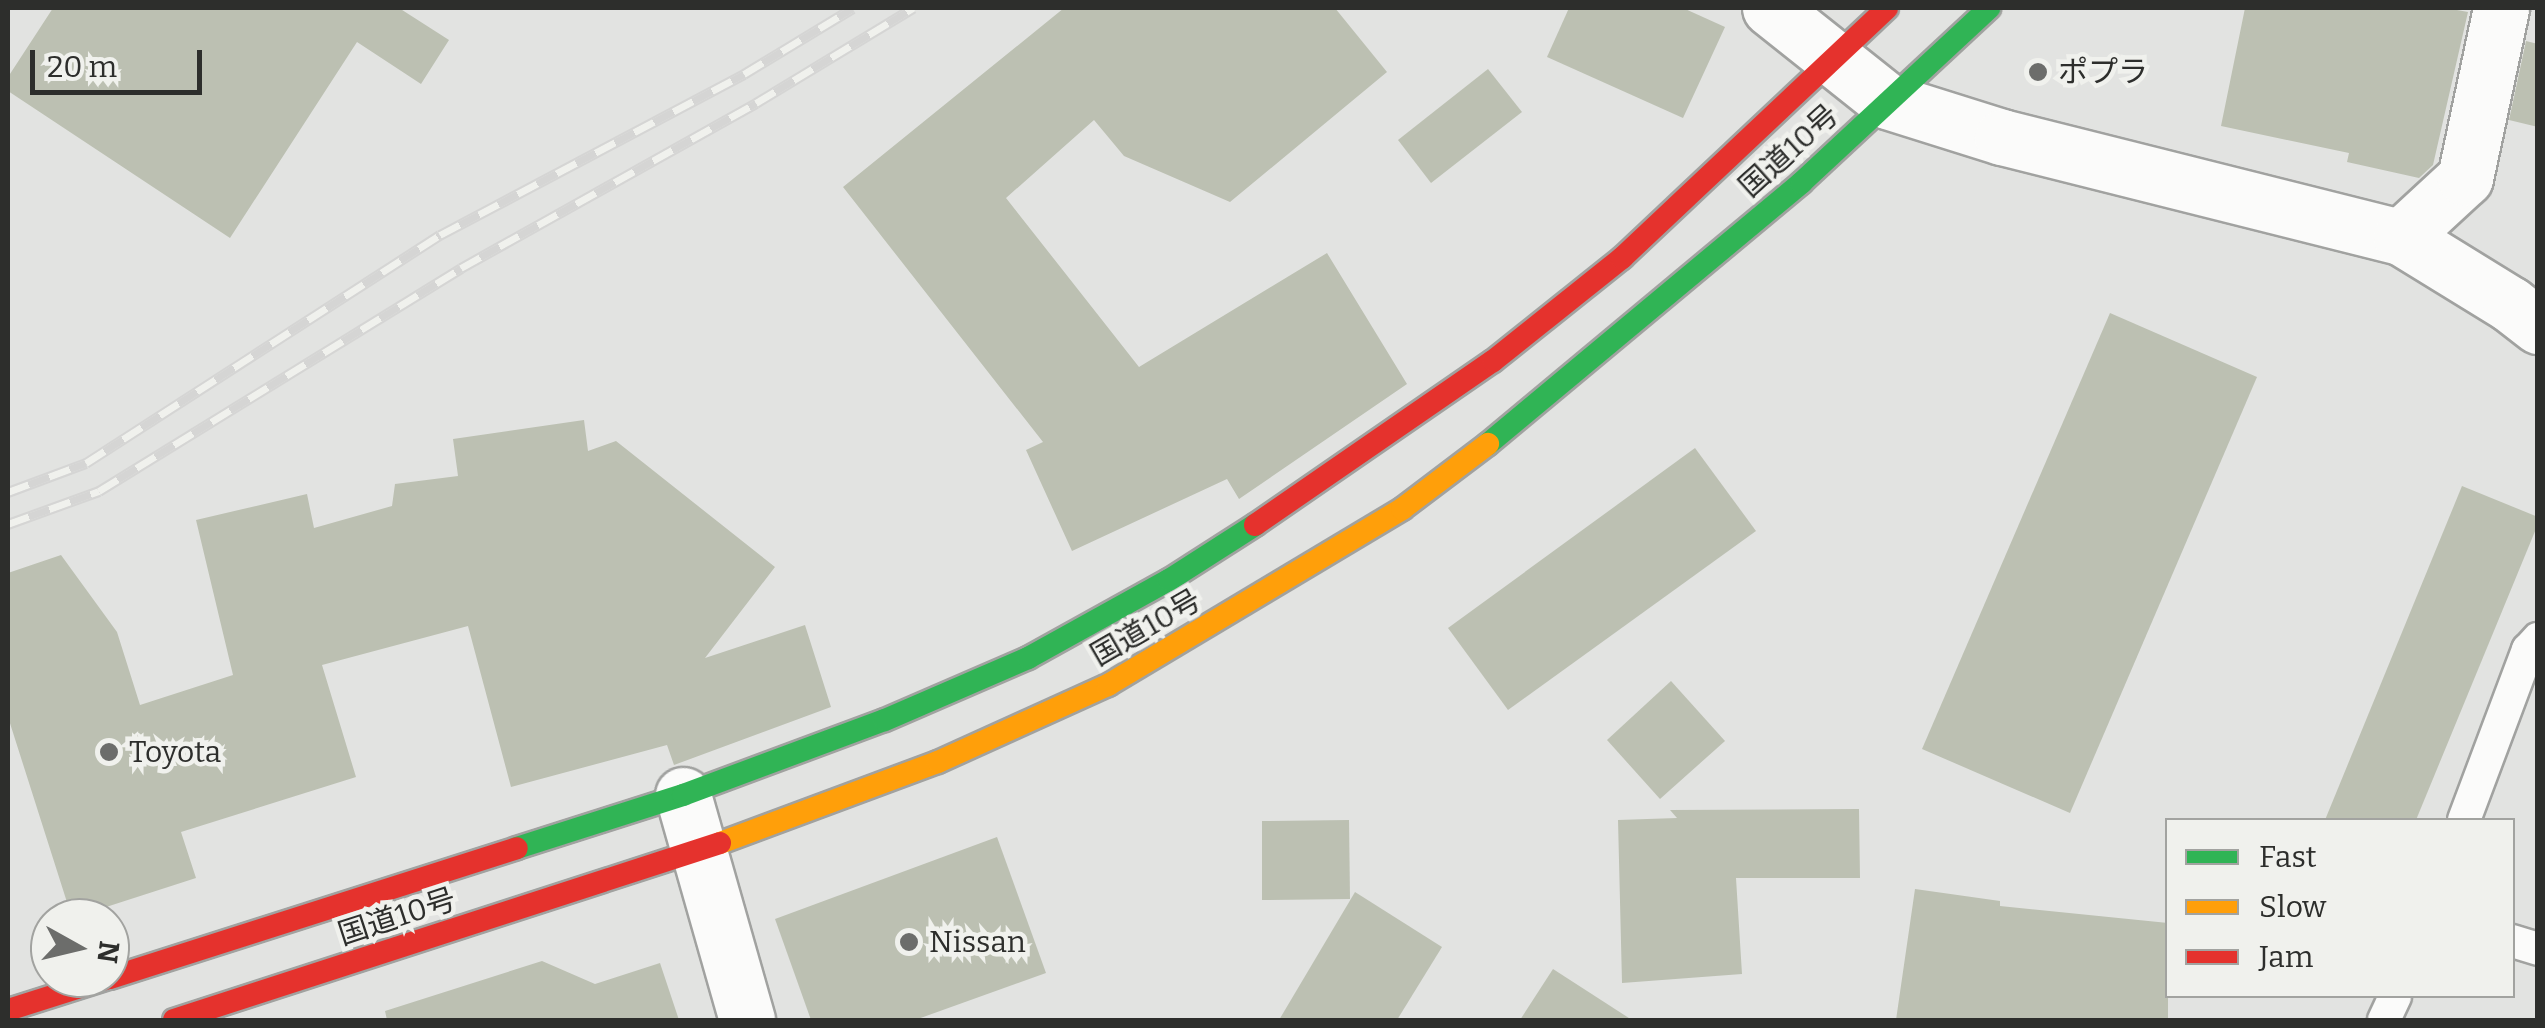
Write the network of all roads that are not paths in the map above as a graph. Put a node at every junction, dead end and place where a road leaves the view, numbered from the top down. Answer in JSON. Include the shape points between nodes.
{"nodes":[{"id":1,"x":1770,"y":8,"type":"edge"},
{"id":2,"x":1888,"y":8,"type":"edge"},
{"id":3,"x":1989,"y":8,"type":"edge"},
{"id":4,"x":2501,"y":8,"type":"edge"},
{"id":5,"x":1831,"y":58,"type":"junction"},
{"id":6,"x":1887,"y":102,"type":"junction"},
{"id":7,"x":2401,"y":237,"type":"junction"},
{"id":8,"x":2538,"y":326,"type":"edge"},
{"id":9,"x":2538,"y":639,"type":"edge"},
{"id":10,"x":683,"y":795,"type":"junction"},
{"id":11,"x":2465,"y":818,"type":"edge"},
{"id":12,"x":698,"y":851,"type":"junction"},
{"id":13,"x":130,"y":972,"type":"edge"},
{"id":14,"x":46,"y":998,"type":"edge"},
{"id":15,"x":8,"y":1010,"type":"edge"},
{"id":16,"x":174,"y":1020,"type":"edge"},
{"id":17,"x":746,"y":1020,"type":"edge"}],
"edges":[{"from":1,"to":5,"type":"street"},
{"from":2,"to":5,"type":"highway","name":"国道10号"},
{"from":3,"to":6,"type":"highway","name":"国道10号"},
{"from":4,"to":7,"type":"street","via":[[2465,178]]},
{"from":5,"to":6,"type":"street"},
{"from":5,"to":10,"type":"highway","name":"国道10号","via":[[1622,258],[1492,362],[1310,491],[1028,658]]},
{"from":6,"to":7,"type":"street"},
{"from":6,"to":12,"type":"highway","name":"国道10号","via":[[1581,372],[1385,519],[1108,686],[938,762]]},
{"from":7,"to":8,"type":"street"},
{"from":9,"to":11,"type":"lane","via":[[2528,650]]},
{"from":10,"to":12,"type":"street"},
{"from":10,"to":13,"type":"highway","name":"国道10号"},
{"from":12,"to":16,"type":"highway","name":"国道10号"},
{"from":12,"to":17,"type":"street"},
{"from":14,"to":15,"type":"highway","name":"国道10号"}]}
